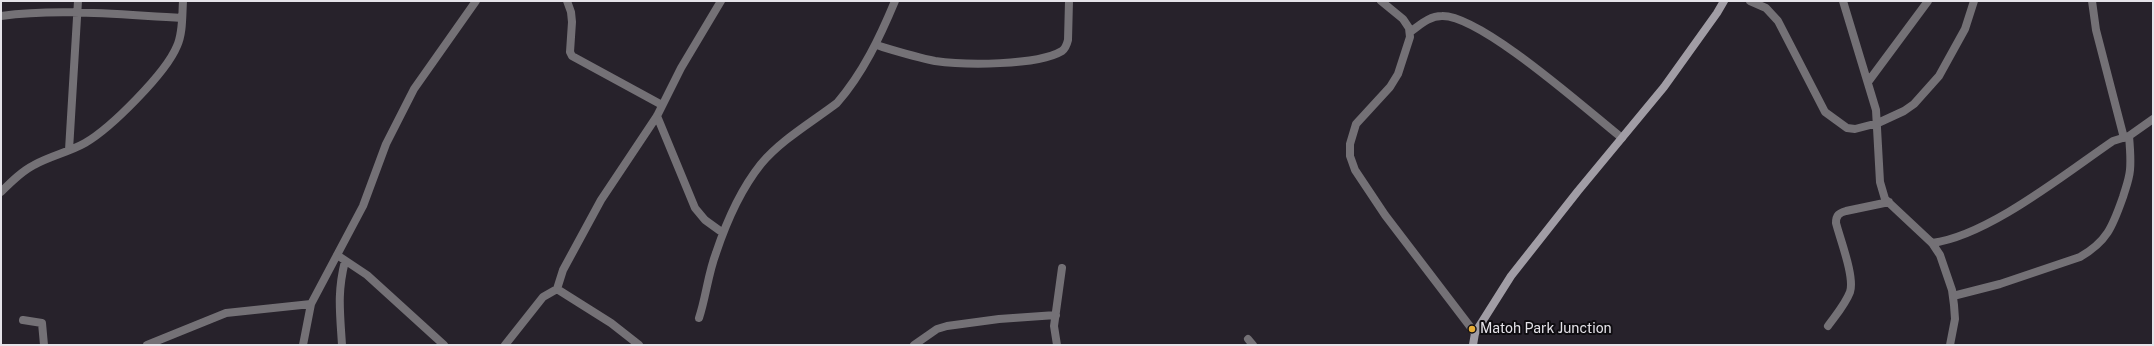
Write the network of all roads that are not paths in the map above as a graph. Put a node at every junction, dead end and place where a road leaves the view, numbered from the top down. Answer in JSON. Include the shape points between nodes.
{"nodes":[{"id":1,"x":78,"y":1,"type":"edge"},
{"id":2,"x":183,"y":1,"type":"edge"},
{"id":3,"x":476,"y":1,"type":"edge"},
{"id":4,"x":567,"y":1,"type":"edge"},
{"id":5,"x":721,"y":1,"type":"edge"},
{"id":6,"x":895,"y":1,"type":"edge"},
{"id":7,"x":1069,"y":1,"type":"edge"},
{"id":8,"x":1381,"y":1,"type":"edge"},
{"id":9,"x":1724,"y":1,"type":"edge"},
{"id":10,"x":1750,"y":1,"type":"edge"},
{"id":11,"x":1844,"y":1,"type":"edge"},
{"id":12,"x":1928,"y":1,"type":"edge"},
{"id":13,"x":1974,"y":1,"type":"edge"},
{"id":14,"x":2092,"y":1,"type":"edge"},
{"id":15,"x":77,"y":12,"type":"junction"},
{"id":16,"x":1,"y":16,"type":"edge"},
{"id":17,"x":182,"y":18,"type":"junction"},
{"id":18,"x":1410,"y":32,"type":"junction"},
{"id":19,"x":876,"y":45,"type":"junction"},
{"id":20,"x":1868,"y":82,"type":"junction"},
{"id":21,"x":662,"y":105,"type":"junction"},
{"id":22,"x":657,"y":116,"type":"junction"},
{"id":23,"x":2153,"y":119,"type":"edge"},
{"id":24,"x":1878,"y":123,"type":"junction"},
{"id":25,"x":2127,"y":137,"type":"junction"},
{"id":26,"x":1622,"y":138,"type":"junction"},
{"id":27,"x":69,"y":150,"type":"junction"},
{"id":28,"x":1,"y":192,"type":"edge"},
{"id":29,"x":1889,"y":202,"type":"junction"},
{"id":30,"x":724,"y":233,"type":"junction"},
{"id":31,"x":1932,"y":243,"type":"junction"},
{"id":32,"x":337,"y":255,"type":"junction"},
{"id":33,"x":345,"y":261,"type":"junction"},
{"id":34,"x":1062,"y":268,"type":"dead end"},
{"id":35,"x":556,"y":289,"type":"junction"},
{"id":36,"x":1953,"y":296,"type":"junction"},
{"id":37,"x":311,"y":304,"type":"junction"},
{"id":38,"x":1056,"y":314,"type":"junction"},
{"id":39,"x":699,"y":318,"type":"dead end"},
{"id":40,"x":23,"y":320,"type":"dead end"},
{"id":41,"x":1828,"y":326,"type":"dead end"},
{"id":42,"x":1475,"y":333,"type":"junction"},
{"id":43,"x":44,"y":345,"type":"edge"},
{"id":44,"x":147,"y":345,"type":"edge"},
{"id":45,"x":302,"y":345,"type":"edge"},
{"id":46,"x":342,"y":345,"type":"edge"},
{"id":47,"x":444,"y":345,"type":"edge"},
{"id":48,"x":505,"y":345,"type":"edge"},
{"id":49,"x":639,"y":345,"type":"edge"},
{"id":50,"x":914,"y":345,"type":"edge"},
{"id":51,"x":1057,"y":345,"type":"edge"},
{"id":52,"x":1473,"y":345,"type":"edge"},
{"id":53,"x":1950,"y":345,"type":"edge"}],
"edges":[{"from":1,"to":15,"type":"street"},
{"from":2,"to":17,"type":"street"},
{"from":3,"to":32,"type":"street","via":[[414,89],[386,144],[363,206]]},
{"from":4,"to":21,"type":"street","via":[[571,12],[572,56]]},
{"from":5,"to":21,"type":"street"},
{"from":6,"to":19,"type":"street"},
{"from":7,"to":19,"type":"street","via":[[1066,46],[1063,50],[1043,57],[1003,62],[937,61]]},
{"from":8,"to":18,"type":"street","via":[[1403,19]]},
{"from":9,"to":26,"type":"main road","via":[[1664,87]]},
{"from":10,"to":24,"type":"street","via":[[1766,8],[1778,21],[1824,112],[1847,128],[1855,129]]},
{"from":11,"to":20,"type":"street"},
{"from":12,"to":20,"type":"street"},
{"from":13,"to":24,"type":"street","via":[[1965,29],[1939,76],[1914,104]]},
{"from":14,"to":25,"type":"street","via":[[2096,30]]},
{"from":15,"to":16,"type":"street","via":[[30,12]]},
{"from":15,"to":17,"type":"street"},
{"from":15,"to":27,"type":"street"},
{"from":17,"to":27,"type":"street","via":[[177,46],[145,90],[100,133]]},
{"from":18,"to":26,"type":"street","via":[[1434,17],[1450,16],[1460,19],[1512,50]]},
{"from":18,"to":42,"type":"street","via":[[1398,74],[1390,87],[1356,124],[1350,144],[1350,156],[1355,170],[1385,215]]},
{"from":19,"to":30,"type":"street","via":[[837,103],[774,151],[762,164],[749,182]]},
{"from":20,"to":24,"type":"street"},
{"from":21,"to":22,"type":"street"},
{"from":22,"to":30,"type":"street","via":[[695,208],[705,220]]},
{"from":22,"to":35,"type":"street","via":[[601,200],[563,270]]},
{"from":23,"to":25,"type":"street"},
{"from":24,"to":29,"type":"street","via":[[1880,182],[1882,193]]},
{"from":25,"to":31,"type":"street","via":[[2113,141],[2016,206],[1970,233]]},
{"from":25,"to":36,"type":"street","via":[[2129,182],[2113,225],[2090,251],[2080,257],[2000,284]]},
{"from":26,"to":42,"type":"main road","via":[[1511,276]]},
{"from":27,"to":28,"type":"street","via":[[34,165],[12,180]]},
{"from":29,"to":31,"type":"street"},
{"from":29,"to":41,"type":"street","via":[[1846,211],[1836,217],[1851,287],[1844,304]]},
{"from":30,"to":39,"type":"street","via":[[715,254]]},
{"from":31,"to":36,"type":"street","via":[[1940,255]]},
{"from":32,"to":33,"type":"street"},
{"from":32,"to":37,"type":"street"},
{"from":33,"to":46,"type":"street","via":[[339,284],[338,304]]},
{"from":33,"to":47,"type":"street","via":[[367,276]]},
{"from":34,"to":38,"type":"street"},
{"from":35,"to":48,"type":"street","via":[[543,297]]},
{"from":35,"to":49,"type":"street","via":[[611,323]]},
{"from":36,"to":53,"type":"street","via":[[1955,319]]},
{"from":37,"to":44,"type":"street","via":[[226,313]]},
{"from":37,"to":45,"type":"street"},
{"from":38,"to":50,"type":"street","via":[[947,326],[937,329]]},
{"from":38,"to":51,"type":"street","via":[[1054,326]]},
{"from":40,"to":43,"type":"street","via":[[42,323]]},
{"from":42,"to":52,"type":"main road"}]}
